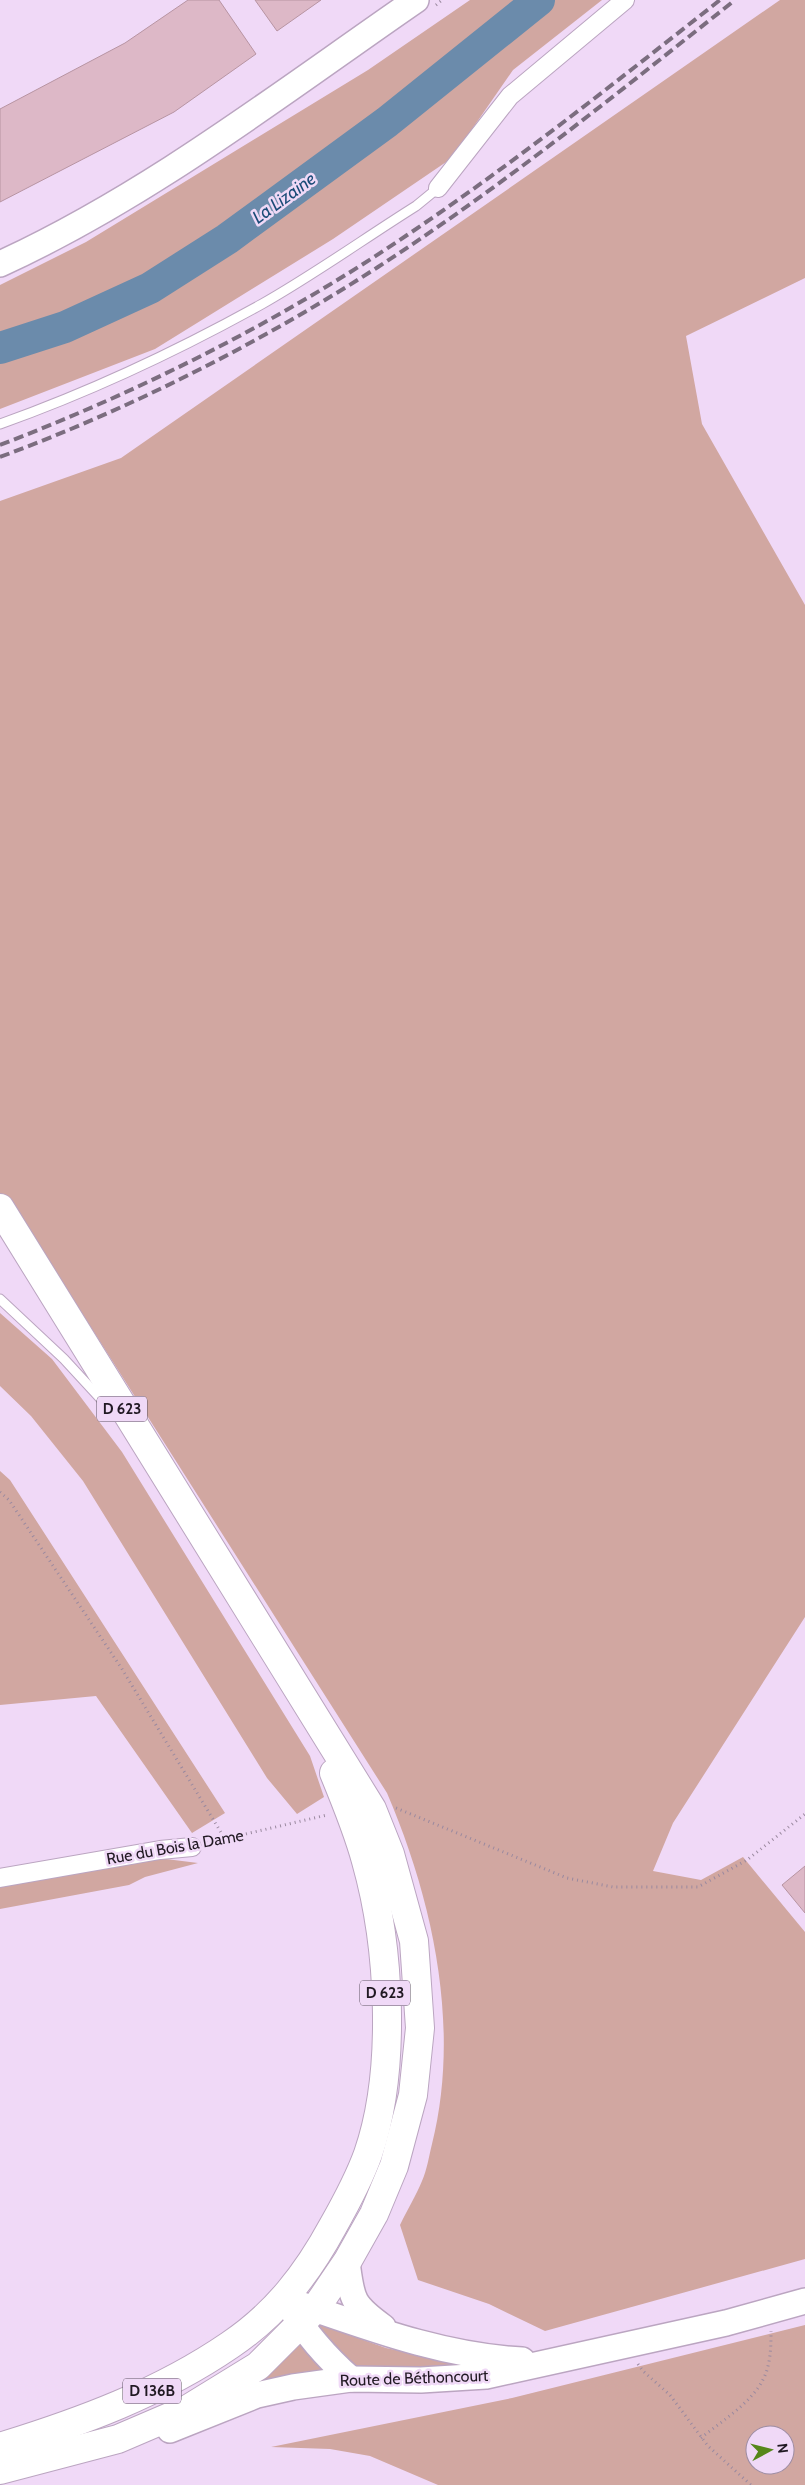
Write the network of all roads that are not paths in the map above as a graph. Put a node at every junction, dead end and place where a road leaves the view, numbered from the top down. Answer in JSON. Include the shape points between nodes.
{"nodes":[{"id":1,"x":416,"y":0,"type":"edge"},
{"id":2,"x":625,"y":0,"type":"edge"},
{"id":3,"x":438,"y":188,"type":"joint"},
{"id":4,"x":0,"y":264,"type":"edge"},
{"id":5,"x":0,"y":424,"type":"edge"},
{"id":6,"x":0,"y":1208,"type":"edge"},
{"id":7,"x":0,"y":1299,"type":"edge"},
{"id":8,"x":145,"y":1446,"type":"junction"},
{"id":9,"x":361,"y":1810,"type":"junction"},
{"id":10,"x":192,"y":1847,"type":"road end"},
{"id":11,"x":0,"y":1878,"type":"edge"},
{"id":12,"x":347,"y":2262,"type":"junction"},
{"id":13,"x":285,"y":2298,"type":"junction"},
{"id":14,"x":805,"y":2301,"type":"edge"},
{"id":15,"x":307,"y":2316,"type":"junction"},
{"id":16,"x":397,"y":2337,"type":"junction"},
{"id":17,"x":560,"y":2362,"type":"junction"},
{"id":18,"x":351,"y":2379,"type":"junction"},
{"id":19,"x":0,"y":2447,"type":"edge"},
{"id":20,"x":13,"y":2467,"type":"edge"}],
"edges":[{"from":1,"to":4,"type":"street","via":[[131,195]]},
{"from":2,"to":3,"type":"street","via":[[510,96]]},
{"from":3,"to":5,"type":"lane","via":[[416,206],[263,303],[188,343],[53,405]]},
{"from":6,"to":8,"type":"main road","number":"D 623"},
{"from":7,"to":8,"type":"lane","via":[[64,1359]]},
{"from":8,"to":9,"type":"main road","number":"D 623","via":[[291,1679],[326,1752]]},
{"from":9,"to":12,"type":"main road","number":"D 623","via":[[390,1854],[414,1941],[420,2028],[413,2095],[394,2166],[374,2214]]},
{"from":9,"to":13,"type":"main road","number":"D 623","via":[[367,1862],[384,1947],[386,2028],[383,2092],[368,2154],[345,2204],[312,2263]]},
{"from":10,"to":11,"type":"street","name":"Rue du Bois la Dame"},
{"from":12,"to":15,"type":"main road","number":"D 623"},
{"from":12,"to":16,"type":"street","number":"D 136B","via":[[354,2300],[362,2312]]},
{"from":13,"to":15,"type":"street"},
{"from":13,"to":19,"type":"main road","number":"D 136B","via":[[231,2344],[166,2384],[107,2411]]},
{"from":14,"to":17,"type":"street","name":"Route de Béthoncourt","number":"D 136B"},
{"from":15,"to":16,"type":"street","number":"D 136B"},
{"from":15,"to":18,"type":"street","via":[[336,2365]]},
{"from":15,"to":20,"type":"main road","name":"Route de Béthoncourt","number":"D 136B","via":[[258,2366],[188,2409],[118,2439]]},
{"from":16,"to":17,"type":"street","number":"D 136B","via":[[494,2359]]},
{"from":17,"to":18,"type":"street","name":"Route de Béthoncourt","number":"D 136B","via":[[486,2376],[421,2380]]},
{"from":18,"to":20,"type":"street","name":"Route de Béthoncourt","number":"D 136B","via":[[257,2395],[129,2444]]}]}
